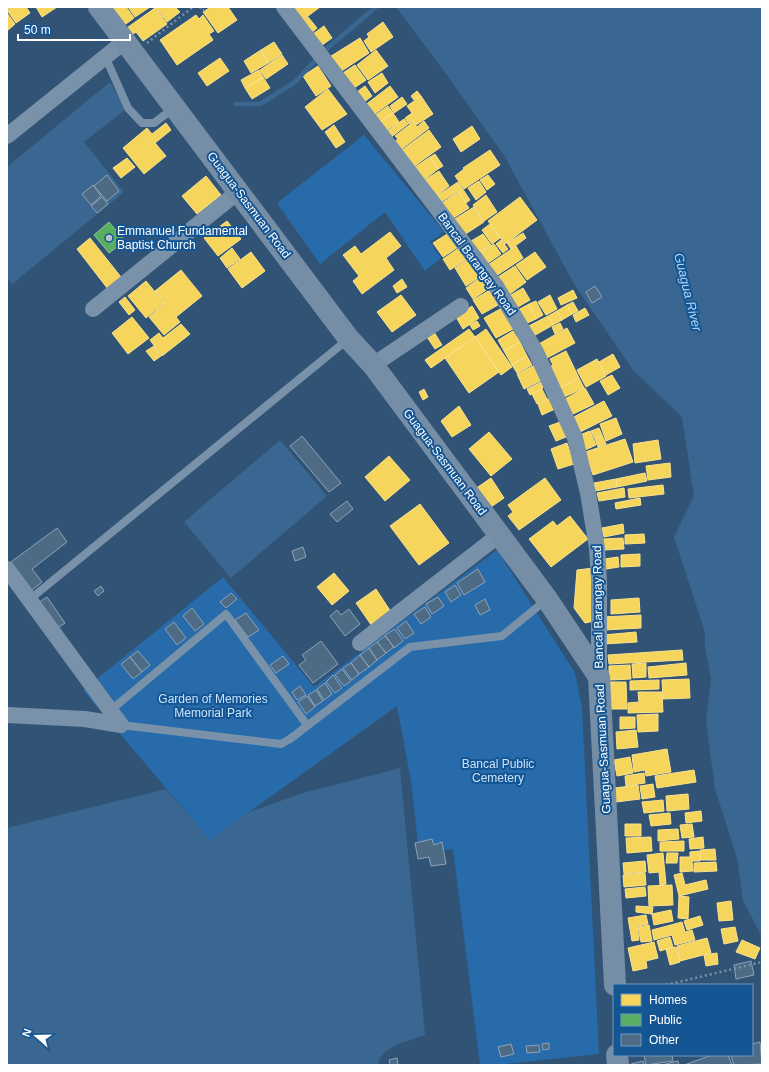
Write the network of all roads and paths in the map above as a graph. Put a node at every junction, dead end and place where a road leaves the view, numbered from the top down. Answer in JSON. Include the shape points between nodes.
{"nodes":[{"id":1,"x":99,"y":7,"type":"edge"},
{"id":2,"x":193,"y":7,"type":"edge"},
{"id":3,"x":200,"y":7,"type":"edge"},
{"id":4,"x":208,"y":7,"type":"edge"},
{"id":5,"x":284,"y":7,"type":"edge"},
{"id":6,"x":129,"y":47,"type":"junction"},
{"id":7,"x":105,"y":56,"type":"junction"},
{"id":8,"x":175,"y":107,"type":"junction"},
{"id":9,"x":7,"y":136,"type":"edge"},
{"id":10,"x":239,"y":191,"type":"junction"},
{"id":11,"x":461,"y":306,"type":"dead end"},
{"id":12,"x":93,"y":309,"type":"dead end"},
{"id":13,"x":349,"y":339,"type":"junction"},
{"id":14,"x":373,"y":365,"type":"junction"},
{"id":15,"x":499,"y":535,"type":"junction"},
{"id":16,"x":7,"y":569,"type":"edge"},
{"id":17,"x":547,"y":599,"type":"junction"},
{"id":18,"x":29,"y":600,"type":"junction"},
{"id":19,"x":360,"y":643,"type":"dead end"},
{"id":20,"x":599,"y":677,"type":"junction"},
{"id":21,"x":111,"y":710,"type":"junction"},
{"id":22,"x":7,"y":715,"type":"edge"},
{"id":23,"x":121,"y":725,"type":"junction"},
{"id":24,"x":307,"y":725,"type":"junction"},
{"id":25,"x":762,"y":962,"type":"edge"},
{"id":26,"x":615,"y":984,"type":"edge"},
{"id":27,"x":670,"y":984,"type":"edge"}],
"edges":[{"from":1,"to":6,"type":"main road","name":"Guagua-Sasmuan Road"},
{"from":2,"to":6,"type":"path"},
{"from":3,"to":4,"type":"path","via":[[203,11]]},
{"from":5,"to":20,"type":"street","name":"Bancal Barangay Road","via":[[496,286],[536,352],[574,438],[588,493],[597,548]]},
{"from":6,"to":7,"type":"street"},
{"from":6,"to":8,"type":"main road","name":"Guagua-Sasmuan Road"},
{"from":7,"to":8,"type":"lane","via":[[128,108],[142,123],[154,123]]},
{"from":7,"to":9,"type":"street"},
{"from":8,"to":10,"type":"main road","name":"Guagua-Sasmuan Road"},
{"from":10,"to":12,"type":"street"},
{"from":10,"to":13,"type":"main road","name":"Guagua-Sasmuan Road"},
{"from":11,"to":14,"type":"street"},
{"from":13,"to":14,"type":"main road","name":"Guagua-Sasmuan Road"},
{"from":13,"to":18,"type":"lane"},
{"from":14,"to":15,"type":"main road","name":"Guagua-Sasmuan Road"},
{"from":15,"to":17,"type":"main road","name":"Guagua-Sasmuan Road"},
{"from":15,"to":19,"type":"street"},
{"from":16,"to":18,"type":"street"},
{"from":17,"to":20,"type":"main road","name":"Guagua-Sasmuan Road"},
{"from":17,"to":24,"type":"lane","via":[[502,636],[410,647]]},
{"from":18,"to":21,"type":"street"},
{"from":20,"to":26,"type":"main road","name":"Guagua-Sasmuan Road"},
{"from":21,"to":23,"type":"street"},
{"from":21,"to":24,"type":"lane","via":[[226,614]]},
{"from":22,"to":23,"type":"street"},
{"from":23,"to":24,"type":"lane","via":[[270,744],[281,744]]},
{"from":25,"to":27,"type":"path"}]}
